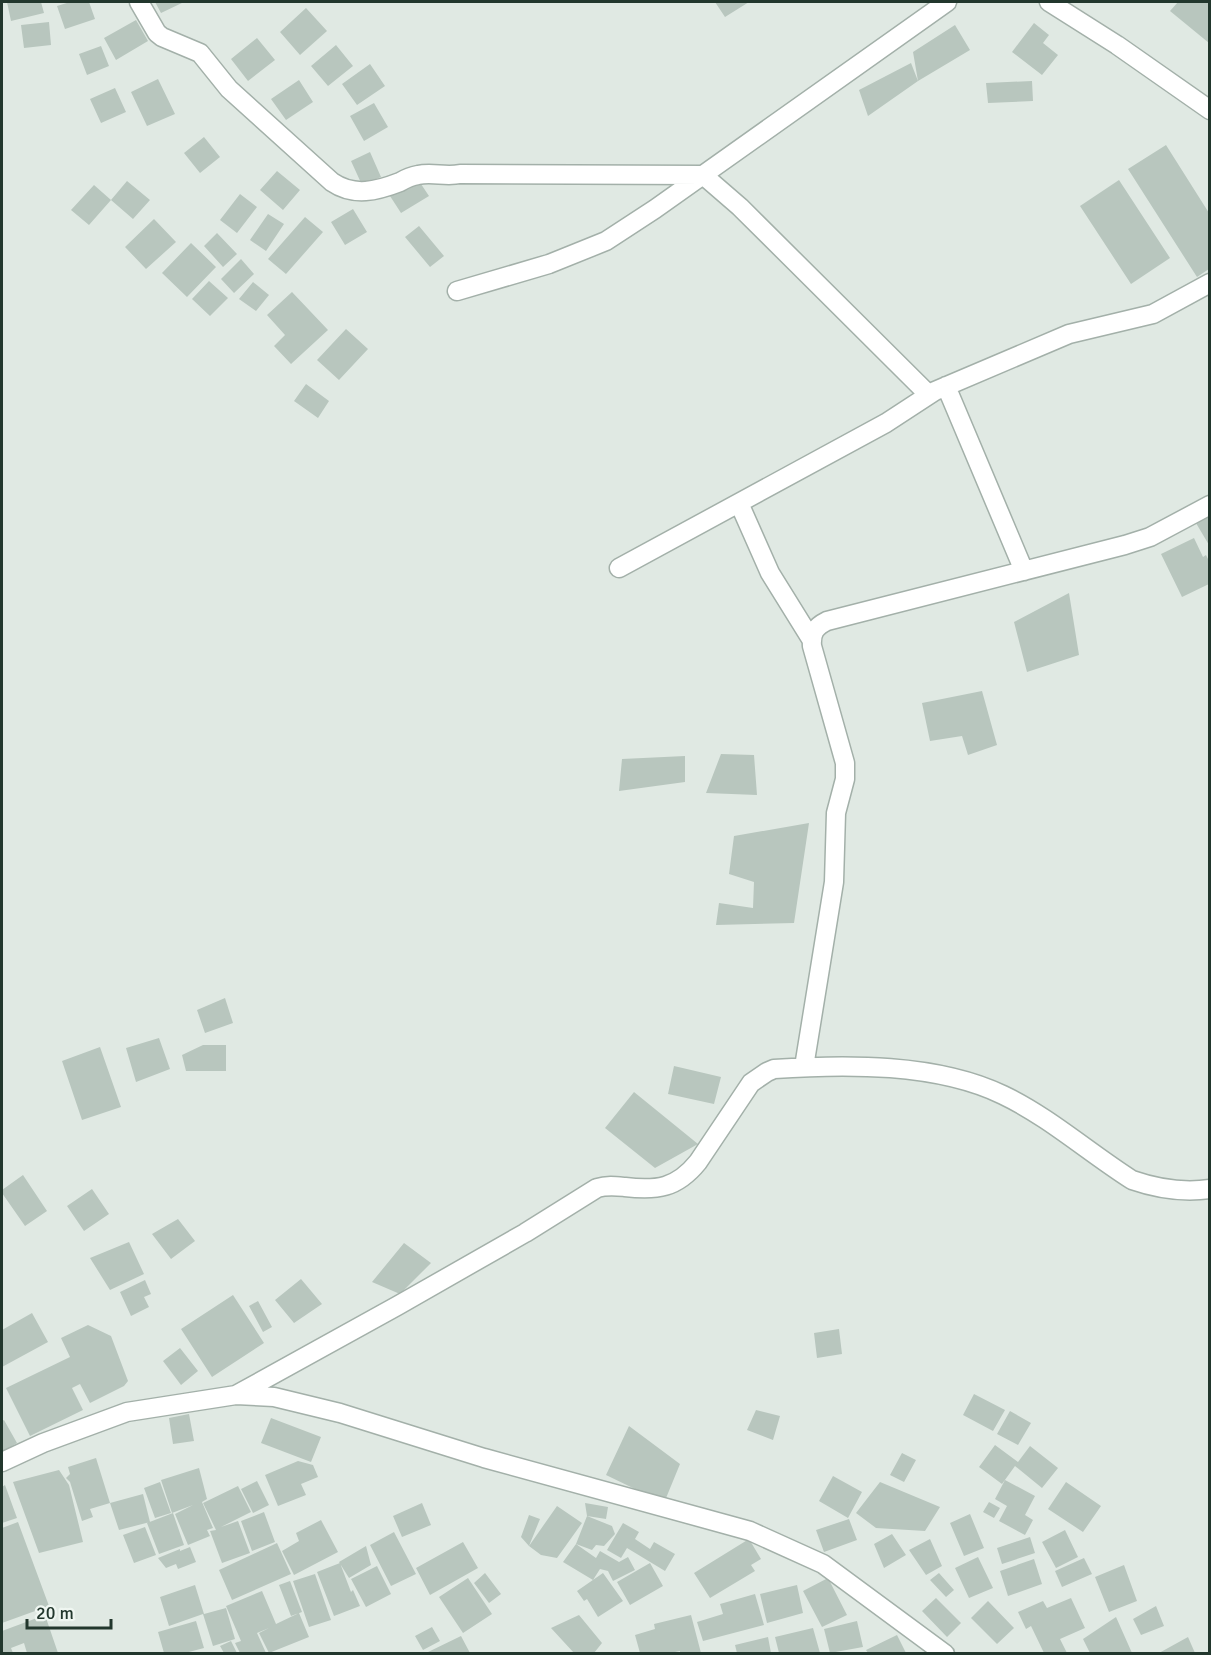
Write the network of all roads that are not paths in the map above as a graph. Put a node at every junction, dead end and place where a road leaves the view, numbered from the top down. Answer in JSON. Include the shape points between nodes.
{"nodes":[{"id":1,"x":139,"y":2,"type":"edge"},
{"id":2,"x":947,"y":2,"type":"edge"},
{"id":3,"x":1049,"y":2,"type":"edge"},
{"id":4,"x":1209,"y":110,"type":"edge"},
{"id":5,"x":703,"y":175,"type":"junction"},
{"id":6,"x":1209,"y":283,"type":"edge"},
{"id":7,"x":458,"y":291,"type":"dead end"},
{"id":8,"x":946,"y":386,"type":"junction"},
{"id":9,"x":928,"y":394,"type":"junction"},
{"id":10,"x":739,"y":503,"type":"junction"},
{"id":11,"x":1209,"y":505,"type":"edge"},
{"id":12,"x":619,"y":568,"type":"dead end"},
{"id":13,"x":1024,"y":571,"type":"junction"},
{"id":14,"x":811,"y":639,"type":"junction"},
{"id":15,"x":804,"y":1067,"type":"junction"},
{"id":16,"x":1209,"y":1189,"type":"edge"},
{"id":17,"x":236,"y":1395,"type":"junction"},
{"id":18,"x":2,"y":1462,"type":"edge"},
{"id":19,"x":945,"y":1653,"type":"edge"}],
"edges":[{"from":1,"to":5,"type":"street","via":[[162,38],[200,53],[229,89],[332,182],[351,191],[363,192],[417,175]]},
{"from":2,"to":5,"type":"street"},
{"from":3,"to":4,"type":"street"},
{"from":5,"to":7,"type":"street","via":[[606,241],[549,264]]},
{"from":5,"to":9,"type":"street"},
{"from":6,"to":8,"type":"street","via":[[1153,314],[1069,334]]},
{"from":8,"to":9,"type":"street"},
{"from":8,"to":13,"type":"street"},
{"from":9,"to":10,"type":"street","via":[[886,423]]},
{"from":10,"to":12,"type":"street"},
{"from":10,"to":14,"type":"street","via":[[770,573]]},
{"from":11,"to":13,"type":"street","via":[[1125,546]]},
{"from":13,"to":14,"type":"street","via":[[827,621],[816,628]]},
{"from":14,"to":15,"type":"street","via":[[845,771],[836,813],[834,882]]},
{"from":15,"to":16,"type":"street","via":[[897,1070],[980,1085],[1026,1107],[1132,1180],[1174,1191]]},
{"from":15,"to":17,"type":"street","via":[[774,1069],[751,1083],[698,1162],[673,1184],[662,1188],[597,1188],[407,1301]]},
{"from":17,"to":18,"type":"street","via":[[127,1412]]},
{"from":17,"to":19,"type":"street","via":[[273,1397],[340,1413],[484,1458],[750,1531],[823,1564]]}]}
